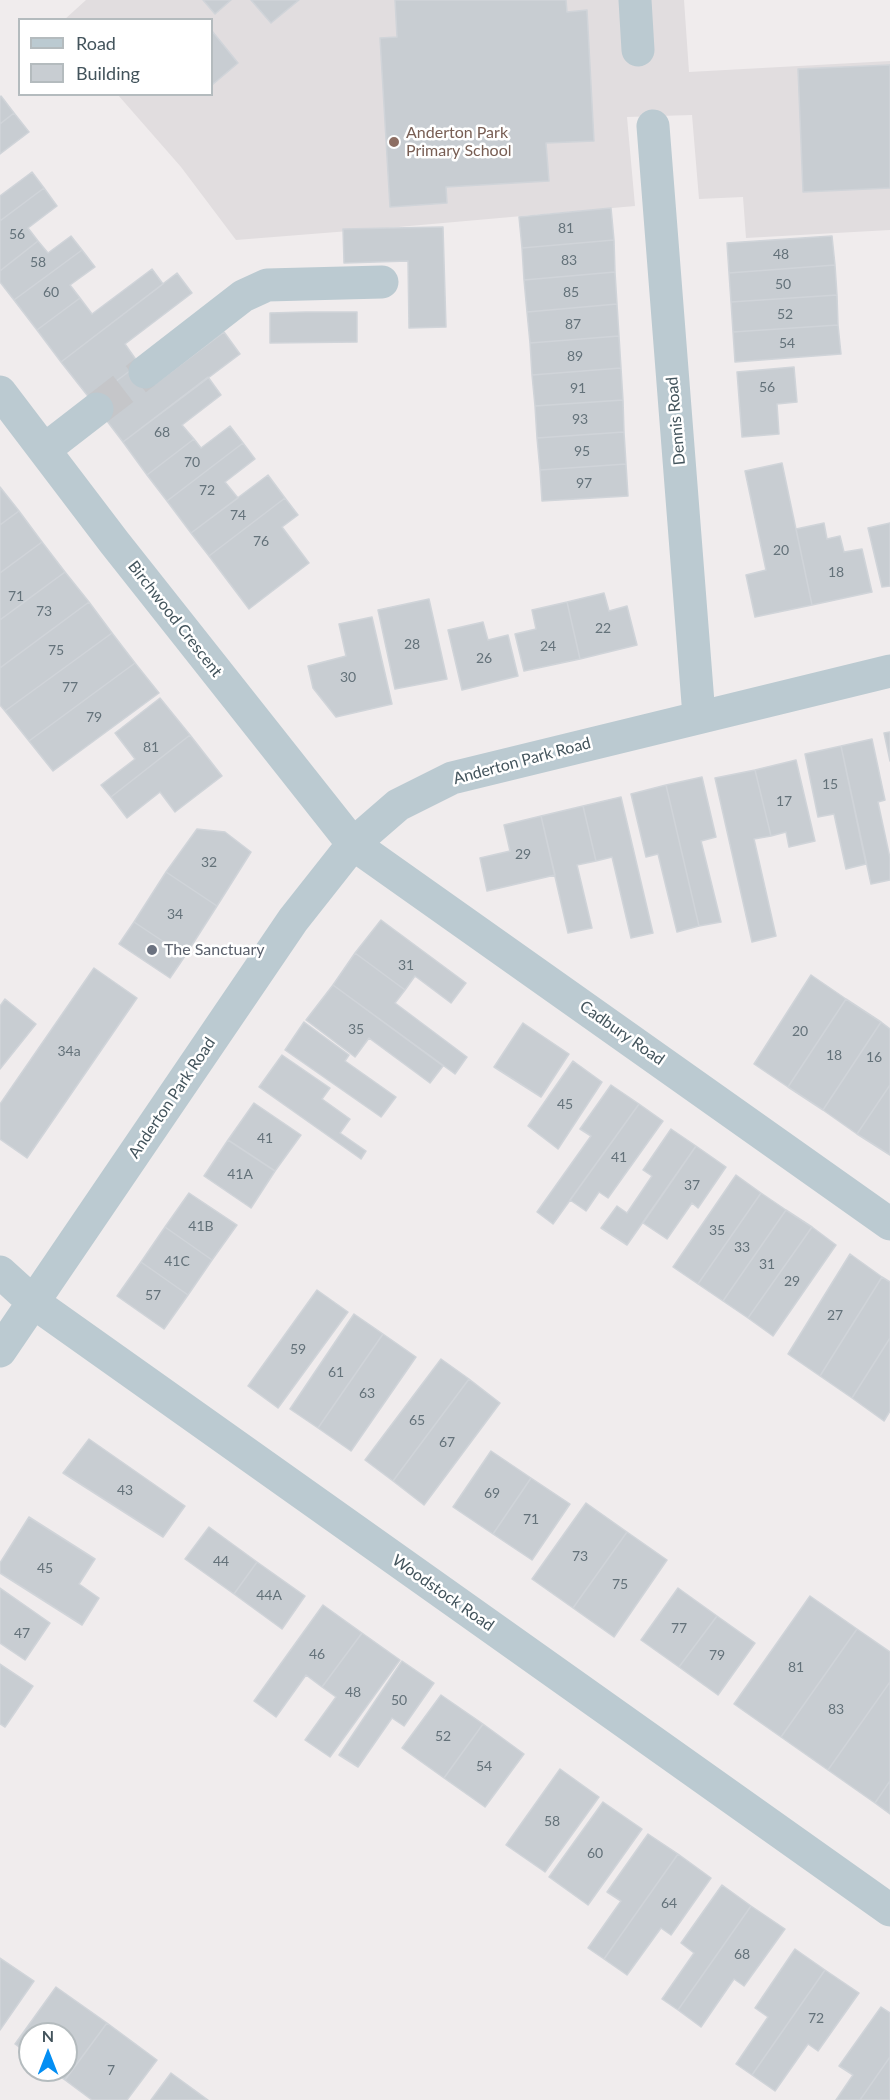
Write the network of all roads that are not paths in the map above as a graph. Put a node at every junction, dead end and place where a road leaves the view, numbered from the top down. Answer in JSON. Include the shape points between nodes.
{"nodes":[{"id":1,"x":635,"y":0,"type":"edge"},
{"id":2,"x":638,"y":50,"type":"dead end"},
{"id":3,"x":653,"y":126,"type":"dead end"},
{"id":4,"x":382,"y":282,"type":"dead end"},
{"id":5,"x":145,"y":372,"type":"tunnel mouth"},
{"id":6,"x":0,"y":392,"type":"edge"},
{"id":7,"x":97,"y":409,"type":"tunnel mouth"},
{"id":8,"x":44,"y":450,"type":"junction"},
{"id":9,"x":890,"y":671,"type":"edge"},
{"id":10,"x":699,"y":716,"type":"junction"},
{"id":11,"x":353,"y":844,"type":"junction"},
{"id":12,"x":890,"y":1224,"type":"edge"},
{"id":13,"x":0,"y":1272,"type":"edge"},
{"id":14,"x":33,"y":1302,"type":"junction"},
{"id":15,"x":0,"y":1351,"type":"edge"},
{"id":16,"x":890,"y":1910,"type":"edge"}],
"edges":[{"from":1,"to":2,"type":"street"},
{"from":3,"to":10,"type":"street","name":"Dennis Road"},
{"from":4,"to":5,"type":"street","via":[[267,285],[243,296]]},
{"from":6,"to":8,"type":"street","name":"Birchwood Crescent"},
{"from":7,"to":8,"type":"street"},
{"from":8,"to":11,"type":"street","name":"Birchwood Crescent"},
{"from":9,"to":10,"type":"street","name":"Anderton Park Road"},
{"from":10,"to":11,"type":"street","name":"Anderton Park Road","via":[[452,778],[398,805]]},
{"from":11,"to":12,"type":"street","name":"Cadbury Road"},
{"from":11,"to":14,"type":"street","name":"Anderton Park Road","via":[[293,920]]},
{"from":13,"to":14,"type":"street","name":"Woodstock Road"},
{"from":14,"to":15,"type":"street","name":"Anderton Park Road"},
{"from":14,"to":16,"type":"street","name":"Woodstock Road"}]}
